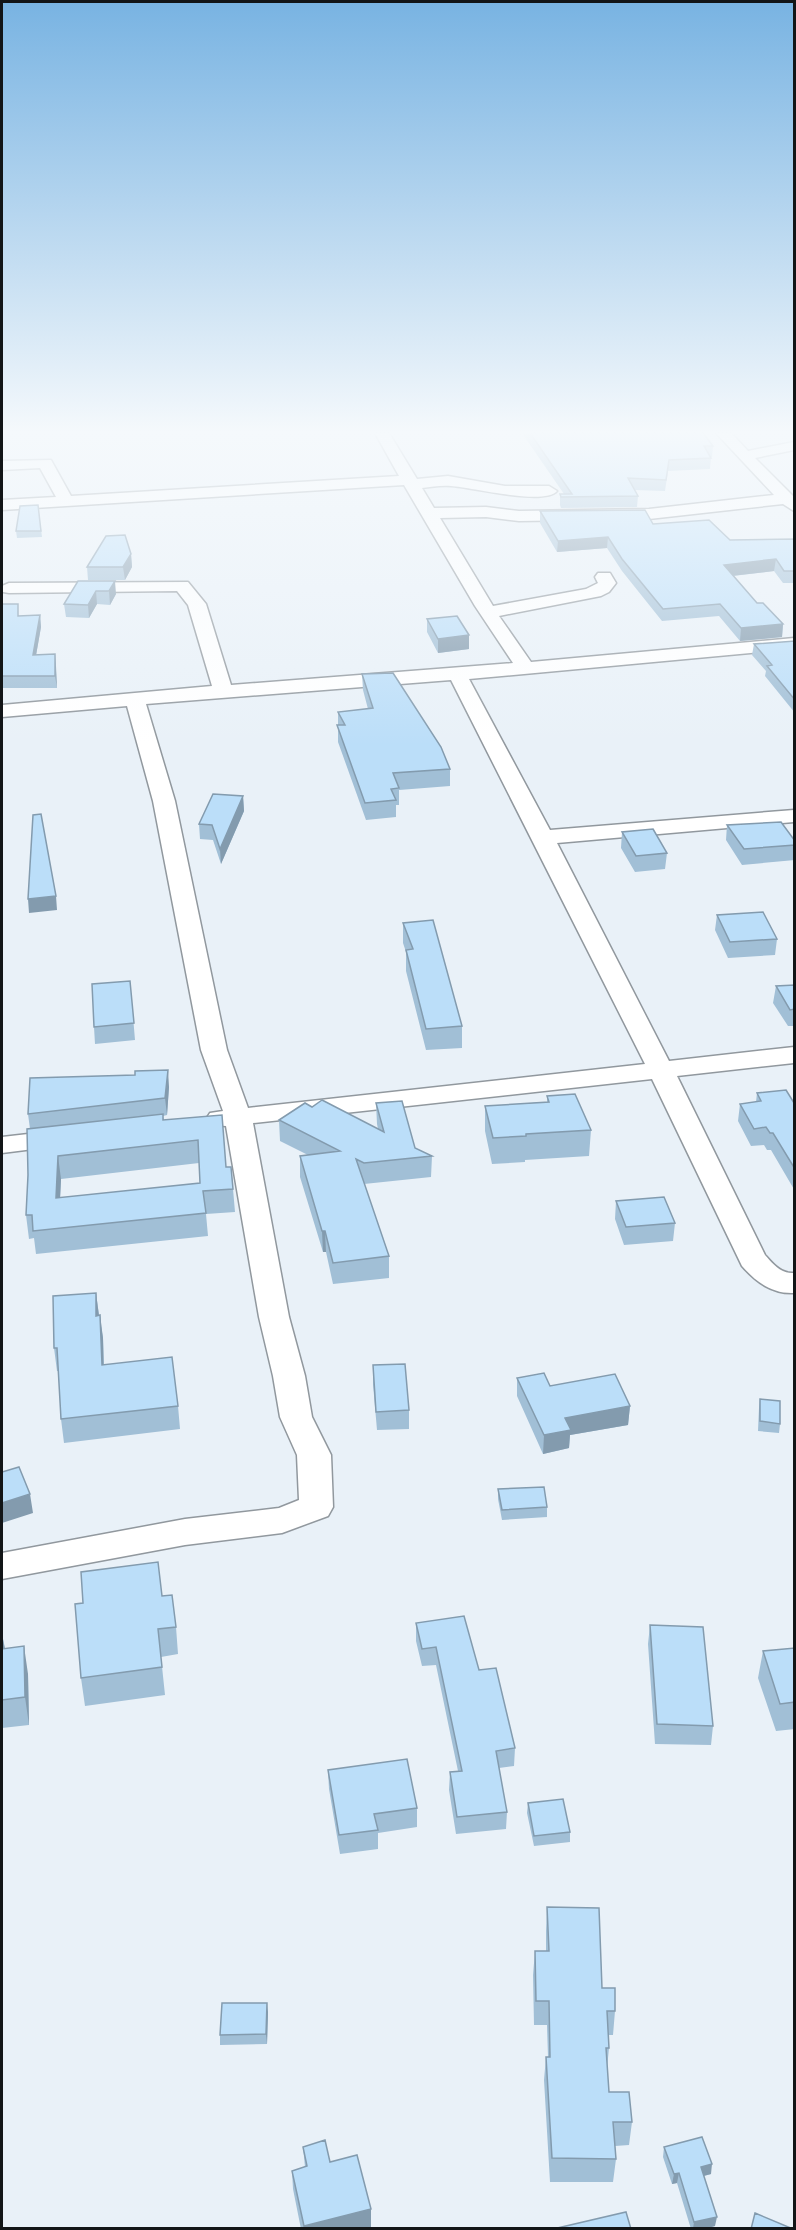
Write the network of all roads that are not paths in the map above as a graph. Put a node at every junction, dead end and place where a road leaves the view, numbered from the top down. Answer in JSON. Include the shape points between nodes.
{"nodes":[{"id":1,"x":443,"y":537,"type":"edge"},
{"id":2,"x":604,"y":577,"type":"dead end"},
{"id":3,"x":9,"y":588,"type":"dead end"},
{"id":4,"x":489,"y":613,"type":"junction"},
{"id":5,"x":795,"y":643,"type":"edge"},
{"id":6,"x":525,"y":667,"type":"junction"},
{"id":7,"x":457,"y":674,"type":"junction"},
{"id":8,"x":223,"y":691,"type":"junction"},
{"id":9,"x":135,"y":700,"type":"junction"},
{"id":10,"x":2,"y":711,"type":"edge"},
{"id":11,"x":795,"y":816,"type":"edge"},
{"id":12,"x":544,"y":837,"type":"junction"},
{"id":13,"x":795,"y":1055,"type":"edge"},
{"id":14,"x":661,"y":1068,"type":"junction"},
{"id":15,"x":238,"y":1116,"type":"junction"},
{"id":16,"x":191,"y":1122,"type":"edge"},
{"id":17,"x":84,"y":1135,"type":"edge"},
{"id":18,"x":2,"y":1145,"type":"edge"},
{"id":19,"x":795,"y":1283,"type":"edge"},
{"id":20,"x":2,"y":1566,"type":"edge"}],
"edges":[{"from":1,"to":4,"type":"street"},
{"from":2,"to":4,"type":"street","via":[[604,588],[592,593]]},
{"from":3,"to":8,"type":"street","via":[[182,586],[197,604]]},
{"from":4,"to":6,"type":"street"},
{"from":5,"to":6,"type":"street"},
{"from":6,"to":7,"type":"street"},
{"from":7,"to":8,"type":"street"},
{"from":7,"to":12,"type":"street"},
{"from":8,"to":9,"type":"street"},
{"from":9,"to":10,"type":"street"},
{"from":9,"to":15,"type":"street","via":[[164,801],[214,1050]]},
{"from":11,"to":12,"type":"street"},
{"from":12,"to":14,"type":"street"},
{"from":13,"to":14,"type":"street"},
{"from":14,"to":15,"type":"street"},
{"from":14,"to":19,"type":"street","via":[[752,1259],[770,1278]]},
{"from":15,"to":16,"type":"street"},
{"from":15,"to":20,"type":"street","via":[[296,1417],[314,1455],[316,1507],[282,1521],[185,1532]]},
{"from":17,"to":18,"type":"street"}]}
